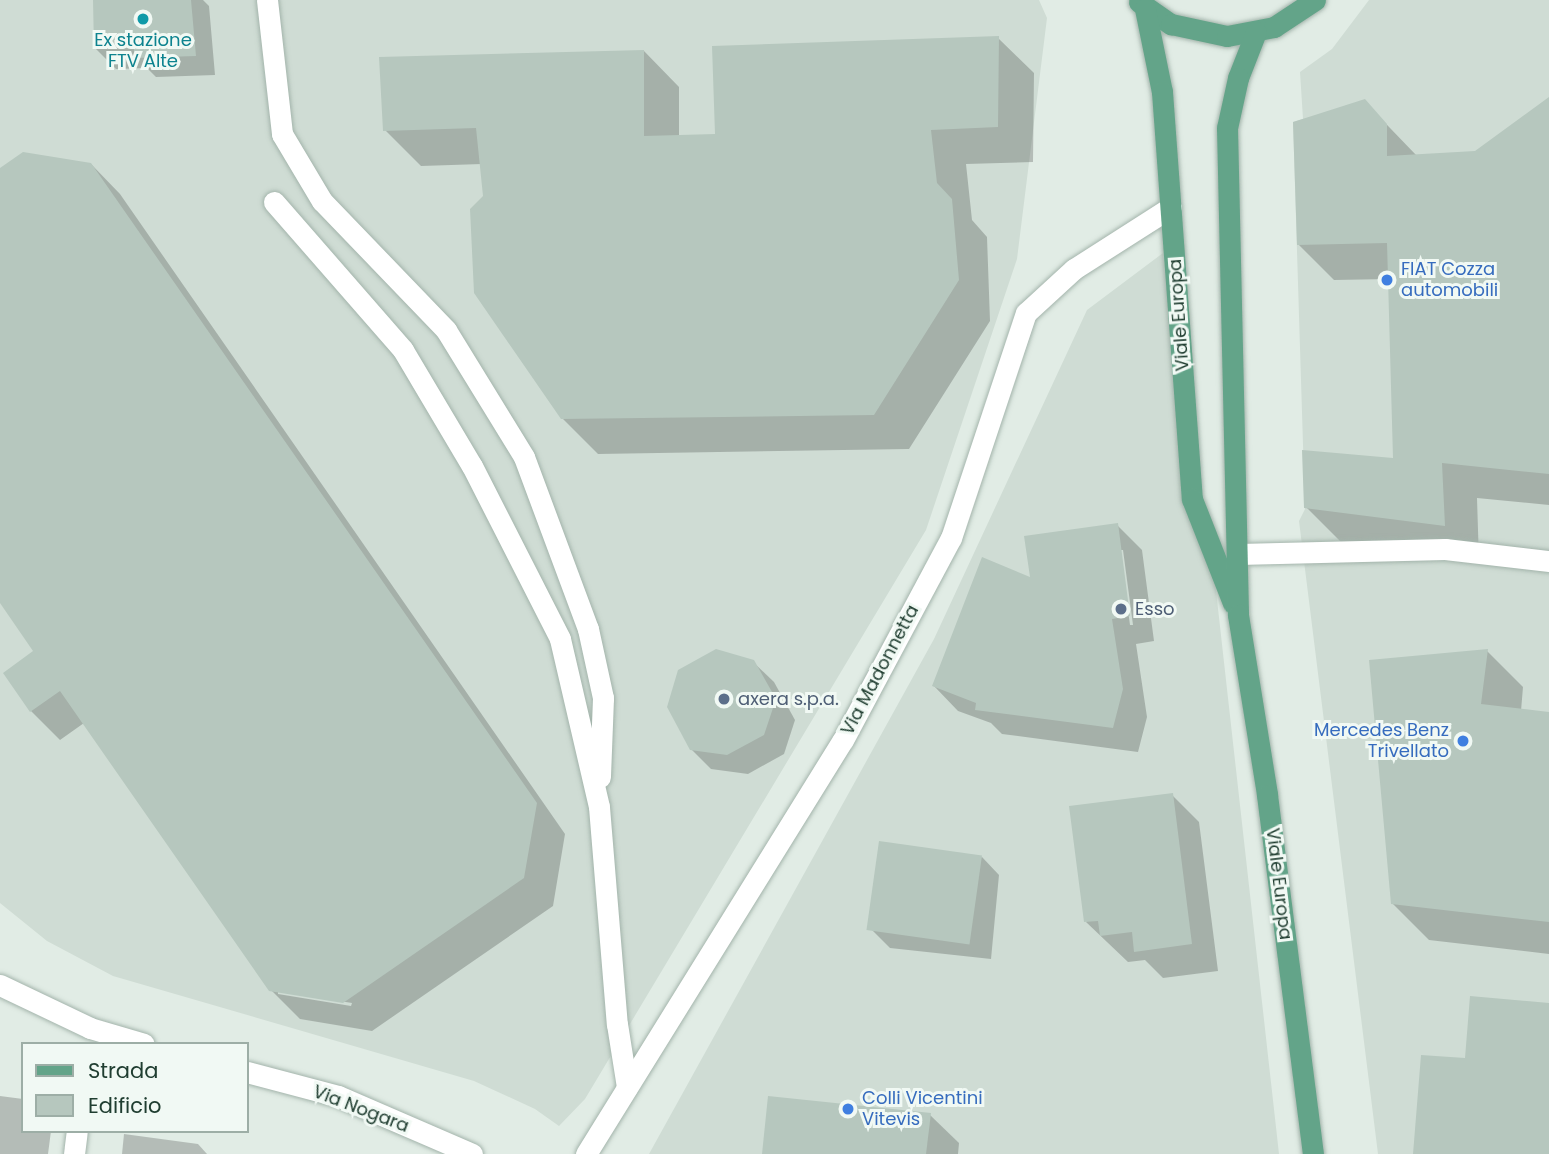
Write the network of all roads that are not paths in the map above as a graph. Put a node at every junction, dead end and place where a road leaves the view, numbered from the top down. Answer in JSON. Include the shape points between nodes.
{"nodes":[{"id":1,"x":267,"y":0,"type":"edge"},
{"id":2,"x":1315,"y":0,"type":"edge"},
{"id":3,"x":1141,"y":4,"type":"edge"},
{"id":4,"x":1256,"y":32,"type":"junction"},
{"id":5,"x":274,"y":202,"type":"dead end"},
{"id":6,"x":1171,"y":207,"type":"junction"},
{"id":7,"x":1238,"y":554,"type":"junction"},
{"id":8,"x":1549,"y":561,"type":"edge"},
{"id":9,"x":1238,"y":615,"type":"junction"},
{"id":10,"x":599,"y":807,"type":"junction"},
{"id":11,"x":0,"y":985,"type":"edge"},
{"id":12,"x":89,"y":1036,"type":"edge"},
{"id":13,"x":130,"y":1042,"type":"edge"},
{"id":14,"x":248,"y":1072,"type":"edge"},
{"id":15,"x":627,"y":1087,"type":"junction"},
{"id":16,"x":77,"y":1133,"type":"edge"},
{"id":17,"x":74,"y":1154,"type":"edge"},
{"id":18,"x":472,"y":1154,"type":"edge"},
{"id":19,"x":586,"y":1154,"type":"edge"},
{"id":20,"x":1312,"y":1154,"type":"edge"}],
"edges":[{"from":1,"to":10,"type":"street","via":[[282,134],[322,201],[446,330],[524,457],[588,629],[603,698]]},
{"from":2,"to":4,"type":"main road","via":[[1291,18]]},
{"from":3,"to":4,"type":"main road","via":[[1198,33]]},
{"from":3,"to":6,"type":"main road","name":"Viale Europa","via":[[1162,92]]},
{"from":4,"to":7,"type":"main road","name":"Viale Europa","via":[[1238,78],[1227,128]]},
{"from":5,"to":10,"type":"street","via":[[403,350],[472,466],[560,639]]},
{"from":6,"to":9,"type":"main road","name":"Viale Europa","via":[[1192,499]]},
{"from":6,"to":15,"type":"street","name":"Via Madonnetta","via":[[1074,269],[1026,313],[951,538],[843,740]]},
{"from":7,"to":8,"type":"street","via":[[1445,549]]},
{"from":7,"to":9,"type":"main road","name":"Viale Europa"},
{"from":9,"to":20,"type":"main road","name":"Viale Europa","via":[[1268,794]]},
{"from":10,"to":15,"type":"street","via":[[617,1024]]},
{"from":11,"to":12,"type":"street"},
{"from":12,"to":13,"type":"street"},
{"from":14,"to":18,"type":"street","name":"Via Nogara","via":[[338,1096]]},
{"from":15,"to":19,"type":"street","name":"Via Madonnetta"},
{"from":16,"to":17,"type":"street"}]}
